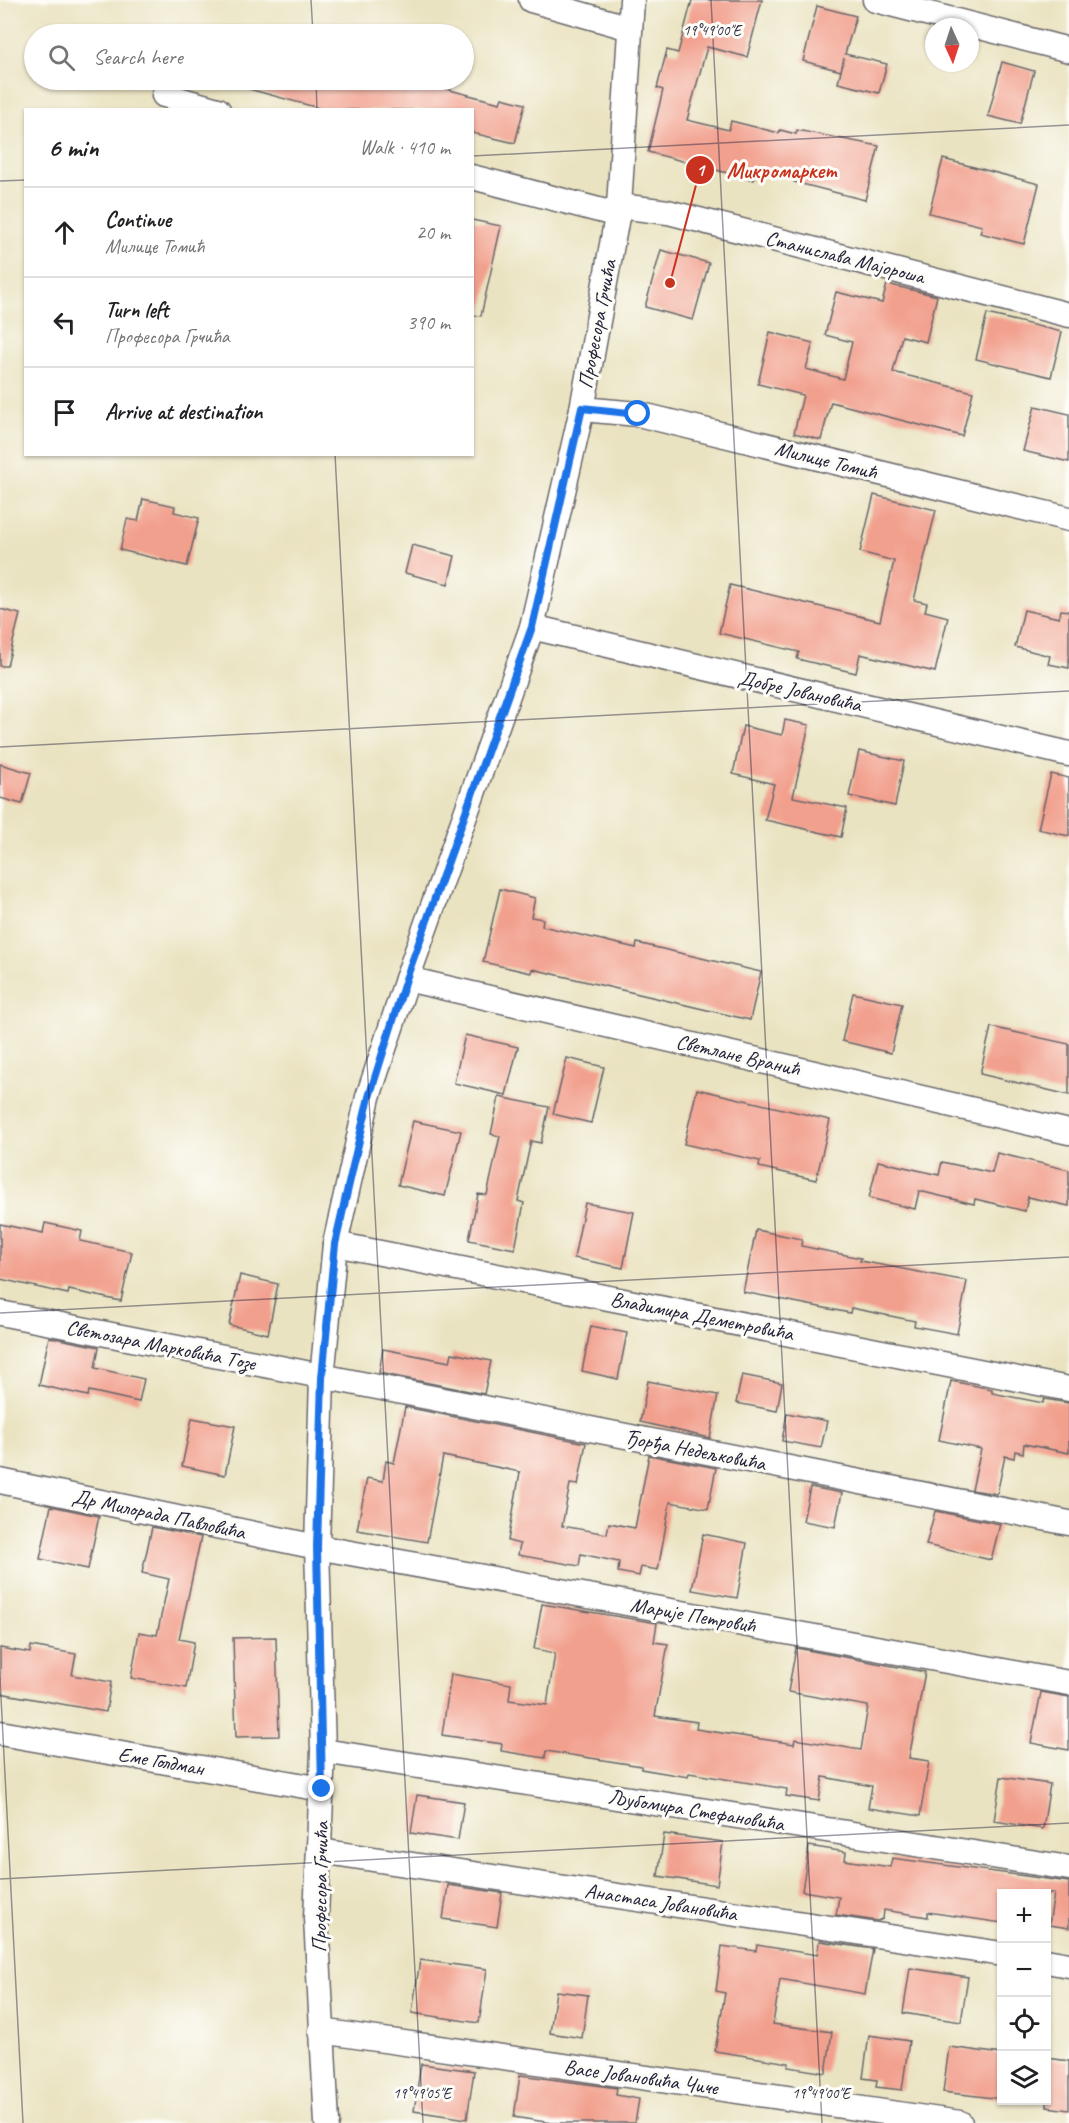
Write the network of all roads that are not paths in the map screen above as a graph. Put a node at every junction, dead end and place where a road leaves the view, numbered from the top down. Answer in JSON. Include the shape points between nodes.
{"nodes":[{"id":1,"x":531,"y":0,"type":"edge"},
{"id":2,"x":632,"y":0,"type":"edge"},
{"id":3,"x":875,"y":0,"type":"edge"},
{"id":4,"x":630,"y":27,"type":"junction"},
{"id":5,"x":1069,"y":50,"type":"edge"},
{"id":6,"x":164,"y":95,"type":"dead end"},
{"id":7,"x":211,"y":108,"type":"edge"},
{"id":8,"x":474,"y":177,"type":"edge"},
{"id":9,"x":618,"y":210,"type":"junction"},
{"id":10,"x":1069,"y":315,"type":"edge"},
{"id":11,"x":582,"y":408,"type":"junction"},
{"id":12,"x":1069,"y":519,"type":"edge"},
{"id":13,"x":532,"y":627,"type":"junction"},
{"id":14,"x":1069,"y":754,"type":"edge"},
{"id":15,"x":406,"y":979,"type":"junction"},
{"id":16,"x":1069,"y":1132,"type":"edge"},
{"id":17,"x":335,"y":1244,"type":"junction"},
{"id":18,"x":0,"y":1312,"type":"edge"},
{"id":19,"x":322,"y":1378,"type":"junction"},
{"id":20,"x":1069,"y":1389,"type":"edge"},
{"id":21,"x":0,"y":1481,"type":"edge"},
{"id":22,"x":1069,"y":1523,"type":"edge"},
{"id":23,"x":317,"y":1547,"type":"junction"},
{"id":24,"x":1069,"y":1683,"type":"edge"},
{"id":25,"x":0,"y":1733,"type":"edge"},
{"id":26,"x":323,"y":1751,"type":"junction"},
{"id":27,"x":322,"y":1789,"type":"junction"},
{"id":28,"x":320,"y":1851,"type":"junction"},
{"id":29,"x":1069,"y":1868,"type":"edge"},
{"id":30,"x":997,"y":1953,"type":"edge"},
{"id":31,"x":1051,"y":1962,"type":"edge"},
{"id":32,"x":1069,"y":1965,"type":"edge"},
{"id":33,"x":321,"y":2031,"type":"junction"},
{"id":34,"x":327,"y":2123,"type":"edge"},
{"id":35,"x":960,"y":2123,"type":"edge"}],
"edges":[{"from":1,"to":4,"type":"street"},
{"from":2,"to":4,"type":"street","name":"Професора Грчића"},
{"from":3,"to":5,"type":"street"},
{"from":4,"to":9,"type":"street","name":"Професора Грчића"},
{"from":6,"to":7,"type":"street"},
{"from":8,"to":9,"type":"street"},
{"from":9,"to":10,"type":"street","name":"Станислава Мајороша","via":[[668,212]]},
{"from":9,"to":11,"type":"street","name":"Професора Грчића"},
{"from":11,"to":12,"type":"street","name":"Милице Томић","via":[[638,414]]},
{"from":11,"to":13,"type":"street","name":"Професора Грчића"},
{"from":13,"to":14,"type":"street","name":"Добре Јовановића"},
{"from":13,"to":15,"type":"street","name":"Професора Грчића"},
{"from":15,"to":16,"type":"street","name":"Светлане Вранић"},
{"from":15,"to":17,"type":"street","name":"Професора Грчића","via":[[369,1097]]},
{"from":17,"to":19,"type":"street","name":"Професора Грчића"},
{"from":17,"to":20,"type":"street","name":"Владимира Деметровића"},
{"from":18,"to":19,"type":"street","name":"Светозара Марковића Тозе"},
{"from":19,"to":22,"type":"street","name":"Ђорђа Недељковића"},
{"from":19,"to":23,"type":"street","name":"Професора Грчића"},
{"from":21,"to":23,"type":"street","name":"Др Милорада Павловића"},
{"from":23,"to":24,"type":"street","name":"Марије Петровић"},
{"from":23,"to":26,"type":"street","name":"Професора Грчића"},
{"from":25,"to":27,"type":"street","name":"Еме Голдман"},
{"from":26,"to":27,"type":"street","name":"Професора Грчића"},
{"from":26,"to":29,"type":"street","name":"Љубомира Стефановића"},
{"from":27,"to":28,"type":"street","name":"Професора Грчића"},
{"from":28,"to":30,"type":"street","name":"Анастаса Јовановића"},
{"from":28,"to":33,"type":"street","name":"Професора Грчића","via":[[316,1918]]},
{"from":31,"to":32,"type":"street"},
{"from":33,"to":34,"type":"street","name":"Професора Грчића"},
{"from":33,"to":35,"type":"street","name":"Васе Јовановића Чиче"}]}
